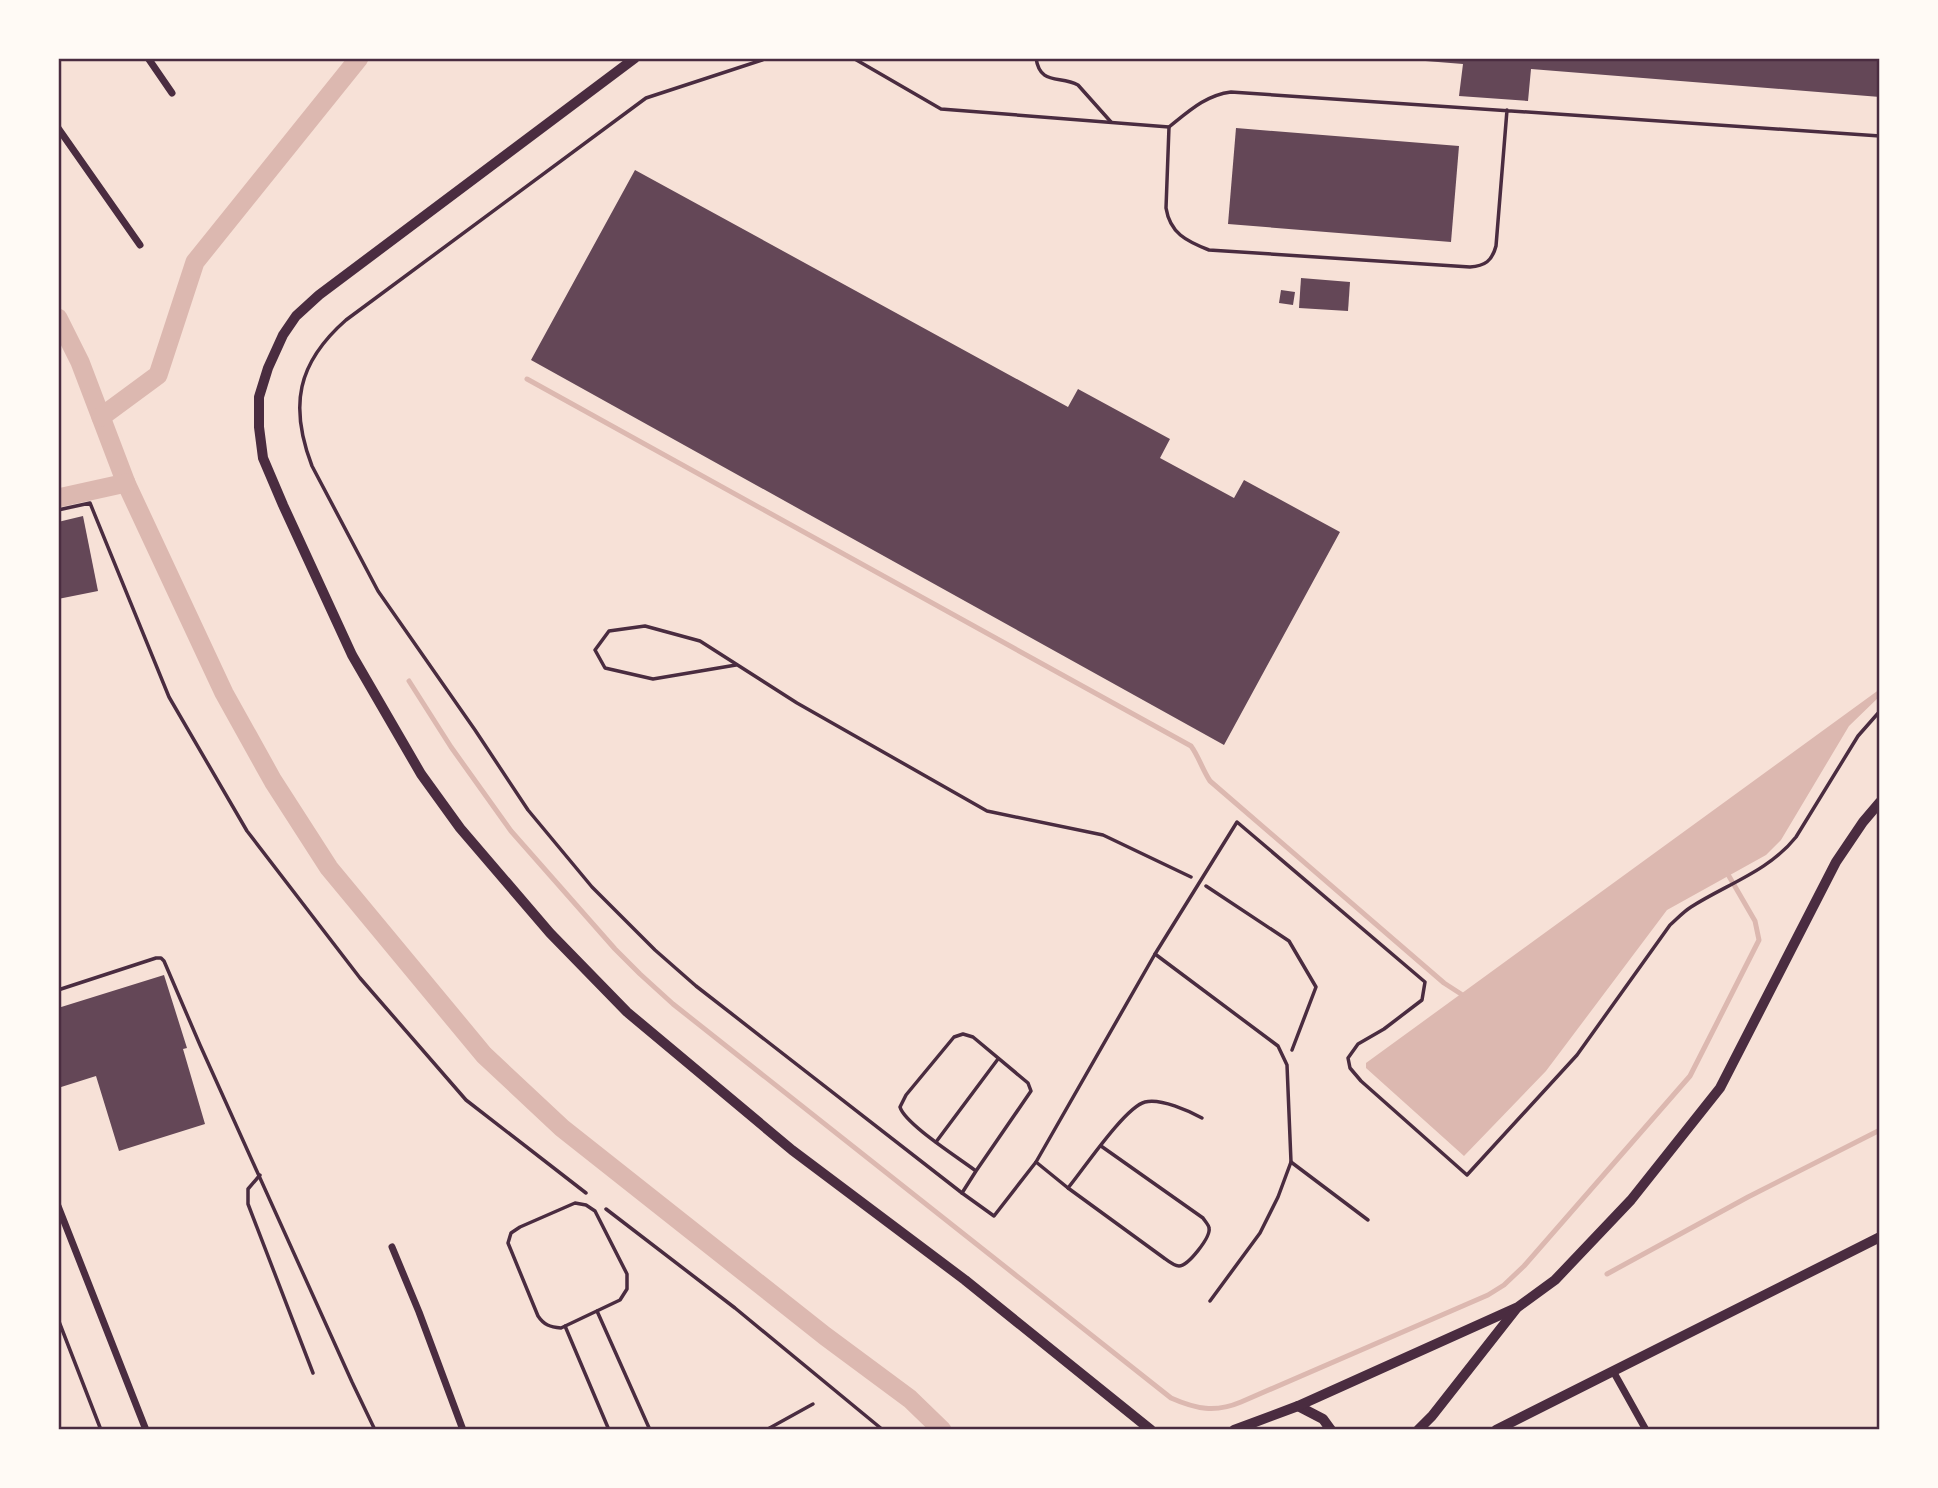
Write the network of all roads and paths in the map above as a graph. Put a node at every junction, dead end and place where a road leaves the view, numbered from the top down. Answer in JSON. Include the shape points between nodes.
{"nodes":[{"id":1,"x":148,"y":58,"type":"edge"},
{"id":2,"x":634,"y":58,"type":"edge"},
{"id":3,"x":768,"y":58,"type":"edge"},
{"id":4,"x":853,"y":58,"type":"edge"},
{"id":5,"x":1036,"y":58,"type":"edge"},
{"id":6,"x":861,"y":60,"type":"edge"},
{"id":7,"x":172,"y":93,"type":"dead end"},
{"id":8,"x":1507,"y":110,"type":"junction"},
{"id":9,"x":1111,"y":122,"type":"junction"},
{"id":10,"x":1169,"y":127,"type":"junction"},
{"id":11,"x":58,"y":128,"type":"edge"},
{"id":12,"x":1880,"y":136,"type":"edge"},
{"id":13,"x":140,"y":245,"type":"dead end"},
{"id":14,"x":58,"y":510,"type":"edge"},
{"id":15,"x":736,"y":665,"type":"junction"},
{"id":16,"x":1880,"y":711,"type":"edge"},
{"id":17,"x":1880,"y":802,"type":"edge"},
{"id":18,"x":1200,"y":882,"type":"junction"},
{"id":19,"x":1155,"y":954,"type":"junction"},
{"id":20,"x":58,"y":990,"type":"edge"},
{"id":21,"x":999,"y":1059,"type":"junction"},
{"id":22,"x":1287,"y":1065,"type":"junction"},
{"id":23,"x":1202,"y":1118,"type":"dead end"},
{"id":24,"x":936,"y":1142,"type":"junction"},
{"id":25,"x":1101,"y":1146,"type":"junction"},
{"id":26,"x":1036,"y":1161,"type":"junction"},
{"id":27,"x":1291,"y":1162,"type":"junction"},
{"id":28,"x":976,"y":1171,"type":"junction"},
{"id":29,"x":260,"y":1175,"type":"junction"},
{"id":30,"x":1068,"y":1188,"type":"junction"},
{"id":31,"x":962,"y":1193,"type":"junction"},
{"id":32,"x":595,"y":1200,"type":"dead end"},
{"id":33,"x":58,"y":1206,"type":"edge"},
{"id":34,"x":606,"y":1208,"type":"dead end"},
{"id":35,"x":1368,"y":1220,"type":"dead end"},
{"id":36,"x":1880,"y":1237,"type":"edge"},
{"id":37,"x":392,"y":1247,"type":"dead end"},
{"id":38,"x":1210,"y":1301,"type":"dead end"},
{"id":39,"x":1518,"y":1307,"type":"junction"},
{"id":40,"x":597,"y":1311,"type":"junction"},
{"id":41,"x":58,"y":1319,"type":"edge"},
{"id":42,"x":565,"y":1326,"type":"junction"},
{"id":43,"x":1613,"y":1371,"type":"junction"},
{"id":44,"x":313,"y":1373,"type":"dead end"},
{"id":45,"x":813,"y":1404,"type":"dead end"},
{"id":46,"x":1298,"y":1406,"type":"junction"},
{"id":47,"x":101,"y":1430,"type":"edge"},
{"id":48,"x":146,"y":1430,"type":"edge"},
{"id":49,"x":375,"y":1430,"type":"edge"},
{"id":50,"x":463,"y":1430,"type":"edge"},
{"id":51,"x":609,"y":1430,"type":"edge"},
{"id":52,"x":650,"y":1430,"type":"edge"},
{"id":53,"x":766,"y":1430,"type":"edge"},
{"id":54,"x":883,"y":1430,"type":"edge"},
{"id":55,"x":1151,"y":1430,"type":"edge"},
{"id":56,"x":1234,"y":1430,"type":"edge"},
{"id":57,"x":1331,"y":1430,"type":"edge"},
{"id":58,"x":1418,"y":1430,"type":"edge"},
{"id":59,"x":1496,"y":1430,"type":"edge"},
{"id":60,"x":1646,"y":1430,"type":"edge"}],
"edges":[{"from":1,"to":7,"type":"street"},
{"from":2,"to":55,"type":"street","via":[[296,316],[258,397],[263,458],[352,655],[421,774],[460,828],[550,933],[626,1012],[792,1150],[965,1280]]},
{"from":3,"to":31,"type":"lane","via":[[646,98],[346,320],[328,336],[308,369],[300,424],[312,466],[378,591],[528,810],[592,887],[696,986]]},
{"from":4,"to":6,"type":"lane"},
{"from":5,"to":9,"type":"lane","via":[[1043,75],[1079,85]]},
{"from":6,"to":9,"type":"lane","via":[[941,109]]},
{"from":8,"to":10,"type":"lane","via":[[1231,92],[1203,100]]},
{"from":8,"to":10,"type":"lane","via":[[1494,254],[1488,262],[1470,267],[1219,251],[1197,245],[1181,236],[1168,219]]},
{"from":8,"to":12,"type":"lane"},
{"from":9,"to":10,"type":"lane"},
{"from":11,"to":13,"type":"street"},
{"from":14,"to":32,"type":"path","via":[[90,503],[169,697],[247,831],[360,978],[466,1100]]},
{"from":15,"to":15,"type":"path","via":[[700,641],[645,626],[609,631],[595,650],[605,668],[653,679]]},
{"from":15,"to":18,"type":"path","via":[[987,811],[1103,835]]},
{"from":16,"to":18,"type":"lane","via":[[1858,736],[1785,851],[1689,908],[1670,925],[1577,1055],[1468,1175],[1360,1082],[1350,1068],[1348,1058],[1358,1044],[1422,1000],[1425,982],[1237,822]]},
{"from":17,"to":39,"type":"street","via":[[1836,862],[1720,1088],[1631,1200],[1555,1280]]},
{"from":18,"to":19,"type":"lane"},
{"from":18,"to":22,"type":"path","via":[[1289,941],[1316,987]]},
{"from":19,"to":22,"type":"lane","via":[[1278,1046]]},
{"from":19,"to":26,"type":"lane"},
{"from":20,"to":29,"type":"lane","via":[[156,957],[164,961]]},
{"from":21,"to":24,"type":"lane"},
{"from":21,"to":24,"type":"lane","via":[[973,1037],[960,1034],[906,1095],[901,1112]]},
{"from":21,"to":28,"type":"lane","via":[[1028,1083],[1031,1091]]},
{"from":22,"to":27,"type":"lane"},
{"from":23,"to":25,"type":"lane","via":[[1182,1107],[1143,1102],[1124,1115]]},
{"from":24,"to":28,"type":"lane"},
{"from":25,"to":30,"type":"lane"},
{"from":25,"to":30,"type":"lane","via":[[1203,1218],[1209,1233],[1196,1254],[1176,1266]]},
{"from":26,"to":30,"type":"lane"},
{"from":26,"to":31,"type":"lane","via":[[994,1216]]},
{"from":27,"to":35,"type":"lane"},
{"from":27,"to":38,"type":"lane","via":[[1260,1233]]},
{"from":28,"to":31,"type":"lane"},
{"from":29,"to":44,"type":"lane","via":[[248,1189],[248,1204]]},
{"from":29,"to":49,"type":"lane"},
{"from":33,"to":48,"type":"street"},
{"from":34,"to":54,"type":"path"},
{"from":36,"to":43,"type":"main road"},
{"from":37,"to":50,"type":"street"},
{"from":39,"to":46,"type":"street"},
{"from":39,"to":58,"type":"street"},
{"from":40,"to":42,"type":"lane"},
{"from":40,"to":42,"type":"lane","via":[[620,1300],[628,1289],[627,1274],[595,1212],[575,1203],[520,1227],[511,1233],[508,1243],[541,1321],[553,1328]]},
{"from":40,"to":52,"type":"lane"},
{"from":41,"to":47,"type":"lane"},
{"from":42,"to":51,"type":"lane"},
{"from":43,"to":59,"type":"main road"},
{"from":43,"to":60,"type":"street"},
{"from":45,"to":53,"type":"lane"},
{"from":46,"to":56,"type":"street"},
{"from":46,"to":57,"type":"street","via":[[1323,1419]]}]}
